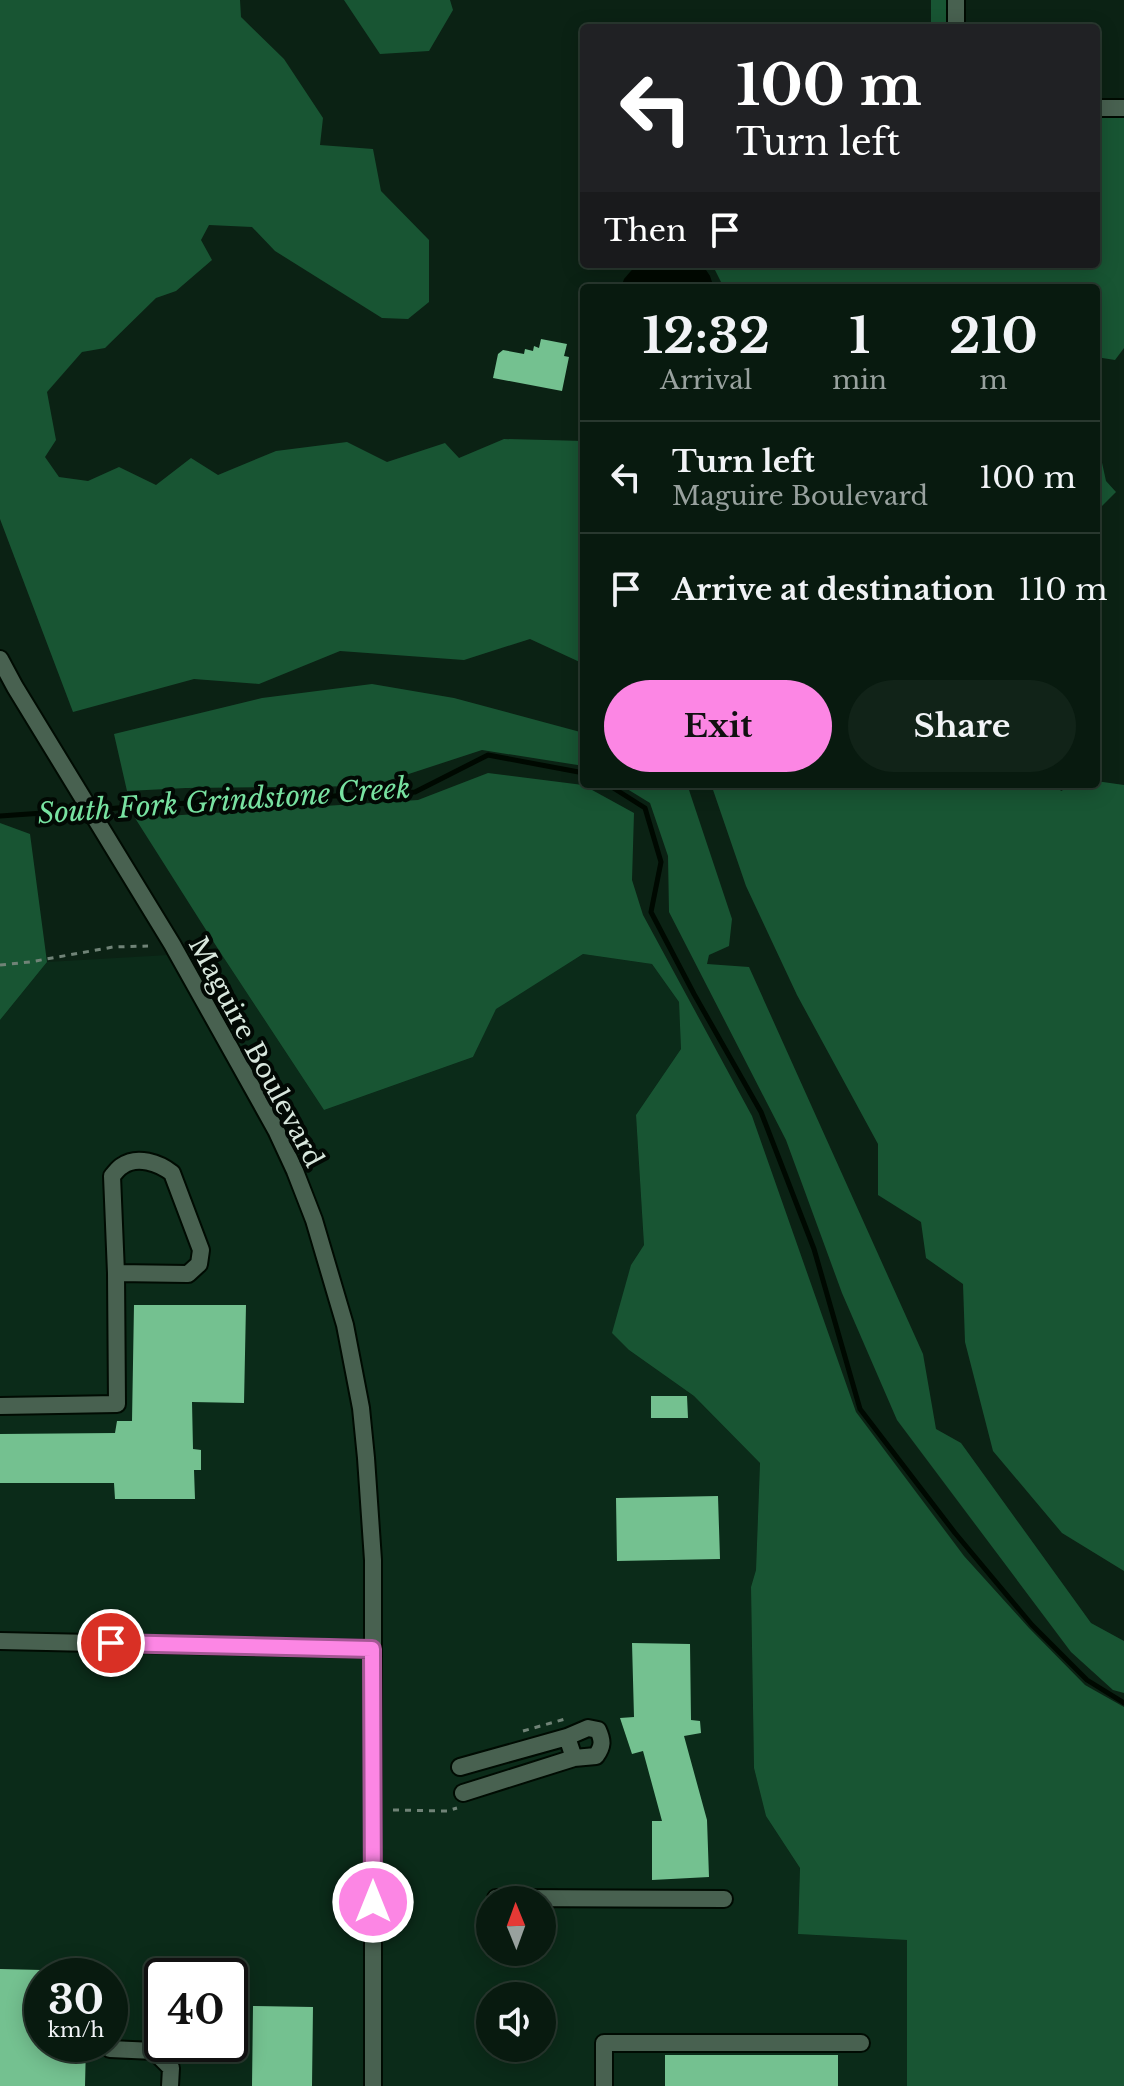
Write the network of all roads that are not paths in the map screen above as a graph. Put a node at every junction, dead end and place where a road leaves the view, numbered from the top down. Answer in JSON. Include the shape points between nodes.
{"nodes":[{"id":1,"x":956,"y":0,"type":"edge"},
{"id":2,"x":956,"y":24,"type":"edge"},
{"id":3,"x":1100,"y":108,"type":"edge"},
{"id":4,"x":1124,"y":108,"type":"edge"},
{"id":5,"x":0,"y":659,"type":"edge"},
{"id":6,"x":116,"y":1273,"type":"junction"},
{"id":7,"x":0,"y":1406,"type":"edge"},
{"id":8,"x":0,"y":1641,"type":"edge"},
{"id":9,"x":372,"y":1649,"type":"junction"},
{"id":10,"x":567,"y":1737,"type":"junction"},
{"id":11,"x":574,"y":1758,"type":"junction"},
{"id":12,"x":460,"y":1767,"type":"dead end"},
{"id":13,"x":463,"y":1793,"type":"dead end"},
{"id":14,"x":556,"y":1898,"type":"edge"},
{"id":15,"x":724,"y":1899,"type":"dead end"},
{"id":16,"x":861,"y":2043,"type":"dead end"},
{"id":17,"x":128,"y":2050,"type":"edge"},
{"id":18,"x":170,"y":2086,"type":"edge"},
{"id":19,"x":373,"y":2086,"type":"edge"},
{"id":20,"x":604,"y":2086,"type":"edge"}],
"edges":[{"from":1,"to":2,"type":"street"},
{"from":3,"to":4,"type":"street"},
{"from":5,"to":9,"type":"street","name":"Maguire Boulevard","via":[[262,1102],[314,1220],[345,1325],[361,1408],[372,1530]]},
{"from":6,"to":6,"type":"street","via":[[112,1176],[122,1165],[153,1162],[172,1173],[201,1250],[199,1264],[188,1274]]},
{"from":6,"to":7,"type":"street","via":[[117,1404]]},
{"from":8,"to":9,"type":"street"},
{"from":9,"to":19,"type":"street","name":"Maguire Boulevard"},
{"from":10,"to":11,"type":"street"},
{"from":10,"to":11,"type":"street","via":[[588,1728],[598,1730],[602,1738],[596,1756]]},
{"from":10,"to":12,"type":"street"},
{"from":11,"to":13,"type":"street"},
{"from":14,"to":15,"type":"street"},
{"from":16,"to":20,"type":"street","via":[[604,2043]]},
{"from":17,"to":18,"type":"street","via":[[154,2051],[171,2068]]}]}
